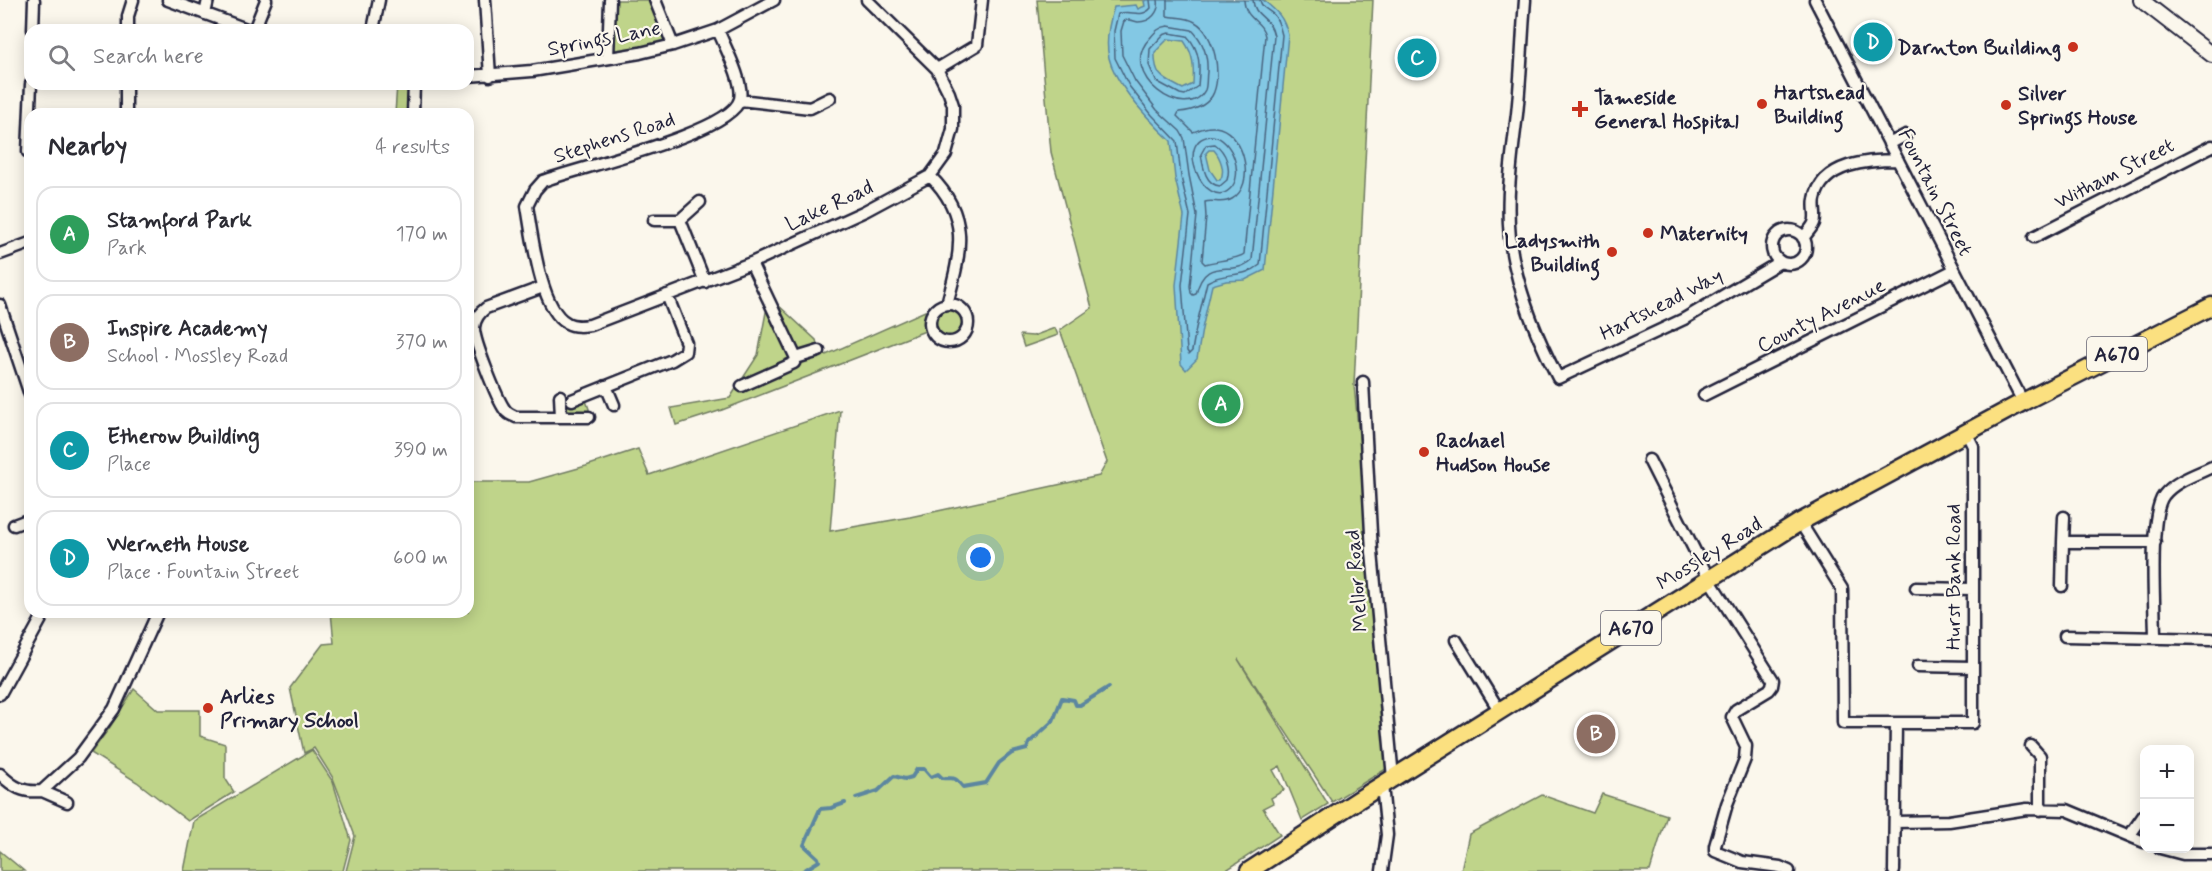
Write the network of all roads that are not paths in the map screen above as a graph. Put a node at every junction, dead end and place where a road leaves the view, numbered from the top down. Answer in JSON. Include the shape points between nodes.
{"nodes":[{"id":1,"x":34,"y":0,"type":"edge"},
{"id":2,"x":134,"y":0,"type":"edge"},
{"id":3,"x":168,"y":0,"type":"edge"},
{"id":4,"x":208,"y":0,"type":"edge"},
{"id":5,"x":266,"y":0,"type":"edge"},
{"id":6,"x":379,"y":0,"type":"edge"},
{"id":7,"x":485,"y":0,"type":"edge"},
{"id":8,"x":610,"y":0,"type":"edge"},
{"id":9,"x":655,"y":0,"type":"edge"},
{"id":10,"x":774,"y":0,"type":"edge"},
{"id":11,"x":867,"y":0,"type":"edge"},
{"id":12,"x":982,"y":0,"type":"edge"},
{"id":13,"x":1525,"y":0,"type":"edge"},
{"id":14,"x":1815,"y":0,"type":"edge"},
{"id":15,"x":2141,"y":0,"type":"edge"},
{"id":16,"x":205,"y":14,"type":"junction"},
{"id":17,"x":33,"y":24,"type":"edge"},
{"id":18,"x":128,"y":24,"type":"edge"},
{"id":19,"x":232,"y":24,"type":"edge"},
{"id":20,"x":256,"y":24,"type":"edge"},
{"id":21,"x":374,"y":24,"type":"edge"},
{"id":22,"x":718,"y":30,"type":"junction"},
{"id":23,"x":673,"y":45,"type":"junction"},
{"id":24,"x":2212,"y":55,"type":"edge"},
{"id":25,"x":608,"y":58,"type":"junction"},
{"id":26,"x":937,"y":69,"type":"junction"},
{"id":27,"x":474,"y":76,"type":"edge"},
{"id":28,"x":490,"y":76,"type":"junction"},
{"id":29,"x":31,"y":90,"type":"edge"},
{"id":30,"x":126,"y":90,"type":"edge"},
{"id":31,"x":414,"y":90,"type":"edge"},
{"id":32,"x":830,"y":98,"type":"dead end"},
{"id":33,"x":740,"y":100,"type":"junction"},
{"id":34,"x":30,"y":108,"type":"edge"},
{"id":35,"x":126,"y":108,"type":"edge"},
{"id":36,"x":413,"y":108,"type":"edge"},
{"id":37,"x":1906,"y":135,"type":"dead end"},
{"id":38,"x":1889,"y":144,"type":"junction"},
{"id":39,"x":2212,"y":146,"type":"edge"},
{"id":40,"x":1898,"y":160,"type":"junction"},
{"id":41,"x":930,"y":176,"type":"junction"},
{"id":42,"x":700,"y":202,"type":"dead end"},
{"id":43,"x":654,"y":220,"type":"dead end"},
{"id":44,"x":680,"y":220,"type":"junction"},
{"id":45,"x":2034,"y":237,"type":"dead end"},
{"id":46,"x":1803,"y":238,"type":"junction"},
{"id":47,"x":24,"y":245,"type":"edge"},
{"id":48,"x":0,"y":254,"type":"edge"},
{"id":49,"x":1780,"y":262,"type":"junction"},
{"id":50,"x":751,"y":263,"type":"junction"},
{"id":51,"x":1954,"y":270,"type":"junction"},
{"id":52,"x":705,"y":282,"type":"junction"},
{"id":53,"x":543,"y":287,"type":"junction"},
{"id":54,"x":667,"y":295,"type":"junction"},
{"id":55,"x":550,"y":302,"type":"joint"},
{"id":56,"x":947,"y":304,"type":"dead end"},
{"id":57,"x":0,"y":305,"type":"edge"},
{"id":58,"x":2212,"y":306,"type":"edge"},
{"id":59,"x":819,"y":351,"type":"dead end"},
{"id":60,"x":796,"y":358,"type":"junction"},
{"id":61,"x":24,"y":377,"type":"edge"},
{"id":62,"x":1363,"y":381,"type":"dead end"},
{"id":63,"x":606,"y":386,"type":"junction"},
{"id":64,"x":742,"y":386,"type":"dead end"},
{"id":65,"x":1704,"y":395,"type":"dead end"},
{"id":66,"x":560,"y":396,"type":"dead end"},
{"id":67,"x":572,"y":400,"type":"dead end"},
{"id":68,"x":2023,"y":402,"type":"junction"},
{"id":69,"x":614,"y":405,"type":"dead end"},
{"id":70,"x":561,"y":417,"type":"junction"},
{"id":71,"x":589,"y":417,"type":"dead end"},
{"id":72,"x":1966,"y":432,"type":"junction"},
{"id":73,"x":1648,"y":460,"type":"dead end"},
{"id":74,"x":2212,"y":466,"type":"edge"},
{"id":75,"x":2064,"y":517,"type":"dead end"},
{"id":76,"x":24,"y":521,"type":"edge"},
{"id":77,"x":1800,"y":522,"type":"junction"},
{"id":78,"x":14,"y":525,"type":"dead end"},
{"id":79,"x":2063,"y":542,"type":"junction"},
{"id":80,"x":2155,"y":542,"type":"junction"},
{"id":81,"x":1709,"y":579,"type":"junction"},
{"id":82,"x":2062,"y":586,"type":"dead end"},
{"id":83,"x":1916,"y":588,"type":"dead end"},
{"id":84,"x":1973,"y":589,"type":"junction"},
{"id":85,"x":42,"y":618,"type":"edge"},
{"id":86,"x":155,"y":618,"type":"edge"},
{"id":87,"x":2065,"y":636,"type":"dead end"},
{"id":88,"x":2155,"y":638,"type":"junction"},
{"id":89,"x":2212,"y":639,"type":"edge"},
{"id":90,"x":1456,"y":640,"type":"dead end"},
{"id":91,"x":1918,"y":666,"type":"dead end"},
{"id":92,"x":1972,"y":667,"type":"junction"},
{"id":93,"x":0,"y":694,"type":"edge"},
{"id":94,"x":1499,"y":710,"type":"junction"},
{"id":95,"x":1896,"y":724,"type":"junction"},
{"id":96,"x":2031,"y":746,"type":"dead end"},
{"id":97,"x":0,"y":774,"type":"edge"},
{"id":98,"x":1388,"y":781,"type":"junction"},
{"id":99,"x":42,"y":791,"type":"junction"},
{"id":100,"x":67,"y":802,"type":"dead end"},
{"id":101,"x":2040,"y":810,"type":"junction"},
{"id":102,"x":1894,"y":822,"type":"junction"},
{"id":103,"x":2140,"y":822,"type":"edge"},
{"id":104,"x":2130,"y":835,"type":"junction"},
{"id":105,"x":2140,"y":840,"type":"edge"},
{"id":106,"x":2178,"y":853,"type":"edge"},
{"id":107,"x":2212,"y":854,"type":"edge"},
{"id":108,"x":1249,"y":871,"type":"edge"},
{"id":109,"x":1382,"y":871,"type":"edge"},
{"id":110,"x":1789,"y":871,"type":"edge"},
{"id":111,"x":1894,"y":871,"type":"edge"}],
"edges":[{"from":1,"to":17,"type":"street"},
{"from":2,"to":18,"type":"street"},
{"from":3,"to":16,"type":"street"},
{"from":4,"to":16,"type":"street"},
{"from":5,"to":20,"type":"street"},
{"from":6,"to":21,"type":"street"},
{"from":7,"to":28,"type":"street"},
{"from":8,"to":25,"type":"street"},
{"from":9,"to":23,"type":"street"},
{"from":10,"to":22,"type":"street","name":"Springs Lane"},
{"from":11,"to":26,"type":"street","name":"Lake Road"},
{"from":12,"to":26,"type":"street","via":[[977,45]]},
{"from":13,"to":49,"type":"street","name":"Hartshead Way","via":[[1509,177],[1511,239],[1524,300],[1558,378],[1684,319]]},
{"from":14,"to":38,"type":"street","name":"Fountain Street"},
{"from":15,"to":24,"type":"street"},
{"from":16,"to":19,"type":"street"},
{"from":22,"to":23,"type":"street","name":"Springs Lane"},
{"from":22,"to":33,"type":"street","via":[[739,82]]},
{"from":23,"to":25,"type":"street","name":"Springs Lane"},
{"from":25,"to":28,"type":"street","name":"Springs Lane"},
{"from":26,"to":41,"type":"street","name":"Lake Road","via":[[950,93],[954,119],[946,154]]},
{"from":27,"to":28,"type":"street","name":"Springs Lane"},
{"from":29,"to":34,"type":"street"},
{"from":30,"to":35,"type":"street"},
{"from":31,"to":36,"type":"street"},
{"from":32,"to":33,"type":"street","via":[[810,108]]},
{"from":33,"to":53,"type":"street","name":"Stephens Road","via":[[726,116],[667,143],[543,181],[527,206]]},
{"from":37,"to":38,"type":"street"},
{"from":38,"to":40,"type":"street","name":"Fountain Street"},
{"from":39,"to":45,"type":"street","name":"Witham Street"},
{"from":40,"to":46,"type":"street","via":[[1857,162],[1822,183],[1815,198],[1814,223]]},
{"from":40,"to":51,"type":"street","name":"Fountain Street"},
{"from":41,"to":50,"type":"street","name":"Lake Road"},
{"from":41,"to":56,"type":"street","via":[[949,200],[960,235],[958,264]]},
{"from":42,"to":44,"type":"street"},
{"from":43,"to":44,"type":"street"},
{"from":44,"to":52,"type":"street"},
{"from":46,"to":49,"type":"street","via":[[1805,249],[1801,259],[1791,264]]},
{"from":46,"to":49,"type":"street","via":[[1794,232],[1778,235],[1772,250]]},
{"from":47,"to":48,"type":"street"},
{"from":50,"to":52,"type":"street","name":"Lake Road"},
{"from":50,"to":60,"type":"street"},
{"from":51,"to":65,"type":"street","name":"County Avenue"},
{"from":51,"to":68,"type":"street","name":"Fountain Street"},
{"from":52,"to":54,"type":"street","name":"Lake Road"},
{"from":53,"to":55,"type":"street","name":"Stephens Road"},
{"from":53,"to":70,"type":"street","via":[[486,308],[477,318],[475,335],[507,413],[516,417]]},
{"from":54,"to":55,"type":"street","name":"Lake Road","via":[[583,326],[566,323]]},
{"from":54,"to":63,"type":"street","via":[[686,344],[685,352]]},
{"from":57,"to":61,"type":"street"},
{"from":58,"to":68,"type":"main road","name":"Mossley Road","number":"A670"},
{"from":59,"to":60,"type":"street"},
{"from":60,"to":64,"type":"street","via":[[794,363]]},
{"from":62,"to":98,"type":"street","name":"Mellor Road"},
{"from":63,"to":67,"type":"street"},
{"from":63,"to":69,"type":"street"},
{"from":66,"to":70,"type":"street"},
{"from":68,"to":72,"type":"main road","name":"Mossley Road","number":"A670"},
{"from":70,"to":71,"type":"street"},
{"from":72,"to":77,"type":"main road","name":"Mossley Road","number":"A670"},
{"from":72,"to":84,"type":"street","name":"Hurst Bank Road","via":[[1973,446]]},
{"from":73,"to":81,"type":"street"},
{"from":74,"to":80,"type":"street","via":[[2162,497]]},
{"from":75,"to":79,"type":"street"},
{"from":76,"to":78,"type":"street"},
{"from":77,"to":81,"type":"main road","name":"Mossley Road","number":"A670"},
{"from":77,"to":95,"type":"street","via":[[1842,589],[1843,723]]},
{"from":79,"to":80,"type":"street"},
{"from":79,"to":82,"type":"street"},
{"from":80,"to":88,"type":"street"},
{"from":81,"to":94,"type":"main road","name":"Mossley Road","number":"A670"},
{"from":81,"to":110,"type":"street","via":[[1773,680],[1769,690],[1736,710],[1732,717],[1746,746],[1745,759],[1727,804],[1715,851],[1742,862]]},
{"from":83,"to":84,"type":"street"},
{"from":84,"to":92,"type":"street","name":"Hurst Bank Road"},
{"from":85,"to":93,"type":"street"},
{"from":86,"to":99,"type":"street","via":[[114,709],[78,758]]},
{"from":87,"to":88,"type":"street"},
{"from":88,"to":89,"type":"street"},
{"from":90,"to":94,"type":"street"},
{"from":91,"to":92,"type":"street"},
{"from":92,"to":95,"type":"street","name":"Hurst Bank Road","via":[[1973,723]]},
{"from":94,"to":98,"type":"main road","name":"Mossley Road","number":"A670"},
{"from":95,"to":102,"type":"street"},
{"from":96,"to":101,"type":"street","via":[[2040,756]]},
{"from":97,"to":99,"type":"street","via":[[21,791]]},
{"from":98,"to":108,"type":"main road","name":"Mossley Road","number":"A670"},
{"from":98,"to":109,"type":"street","name":"Mellor Road"},
{"from":99,"to":100,"type":"street"},
{"from":101,"to":102,"type":"street","via":[[1949,821]]},
{"from":101,"to":104,"type":"street","via":[[2067,810]]},
{"from":102,"to":111,"type":"street"},
{"from":103,"to":104,"type":"street"},
{"from":104,"to":105,"type":"street"},
{"from":106,"to":107,"type":"street"}]}
